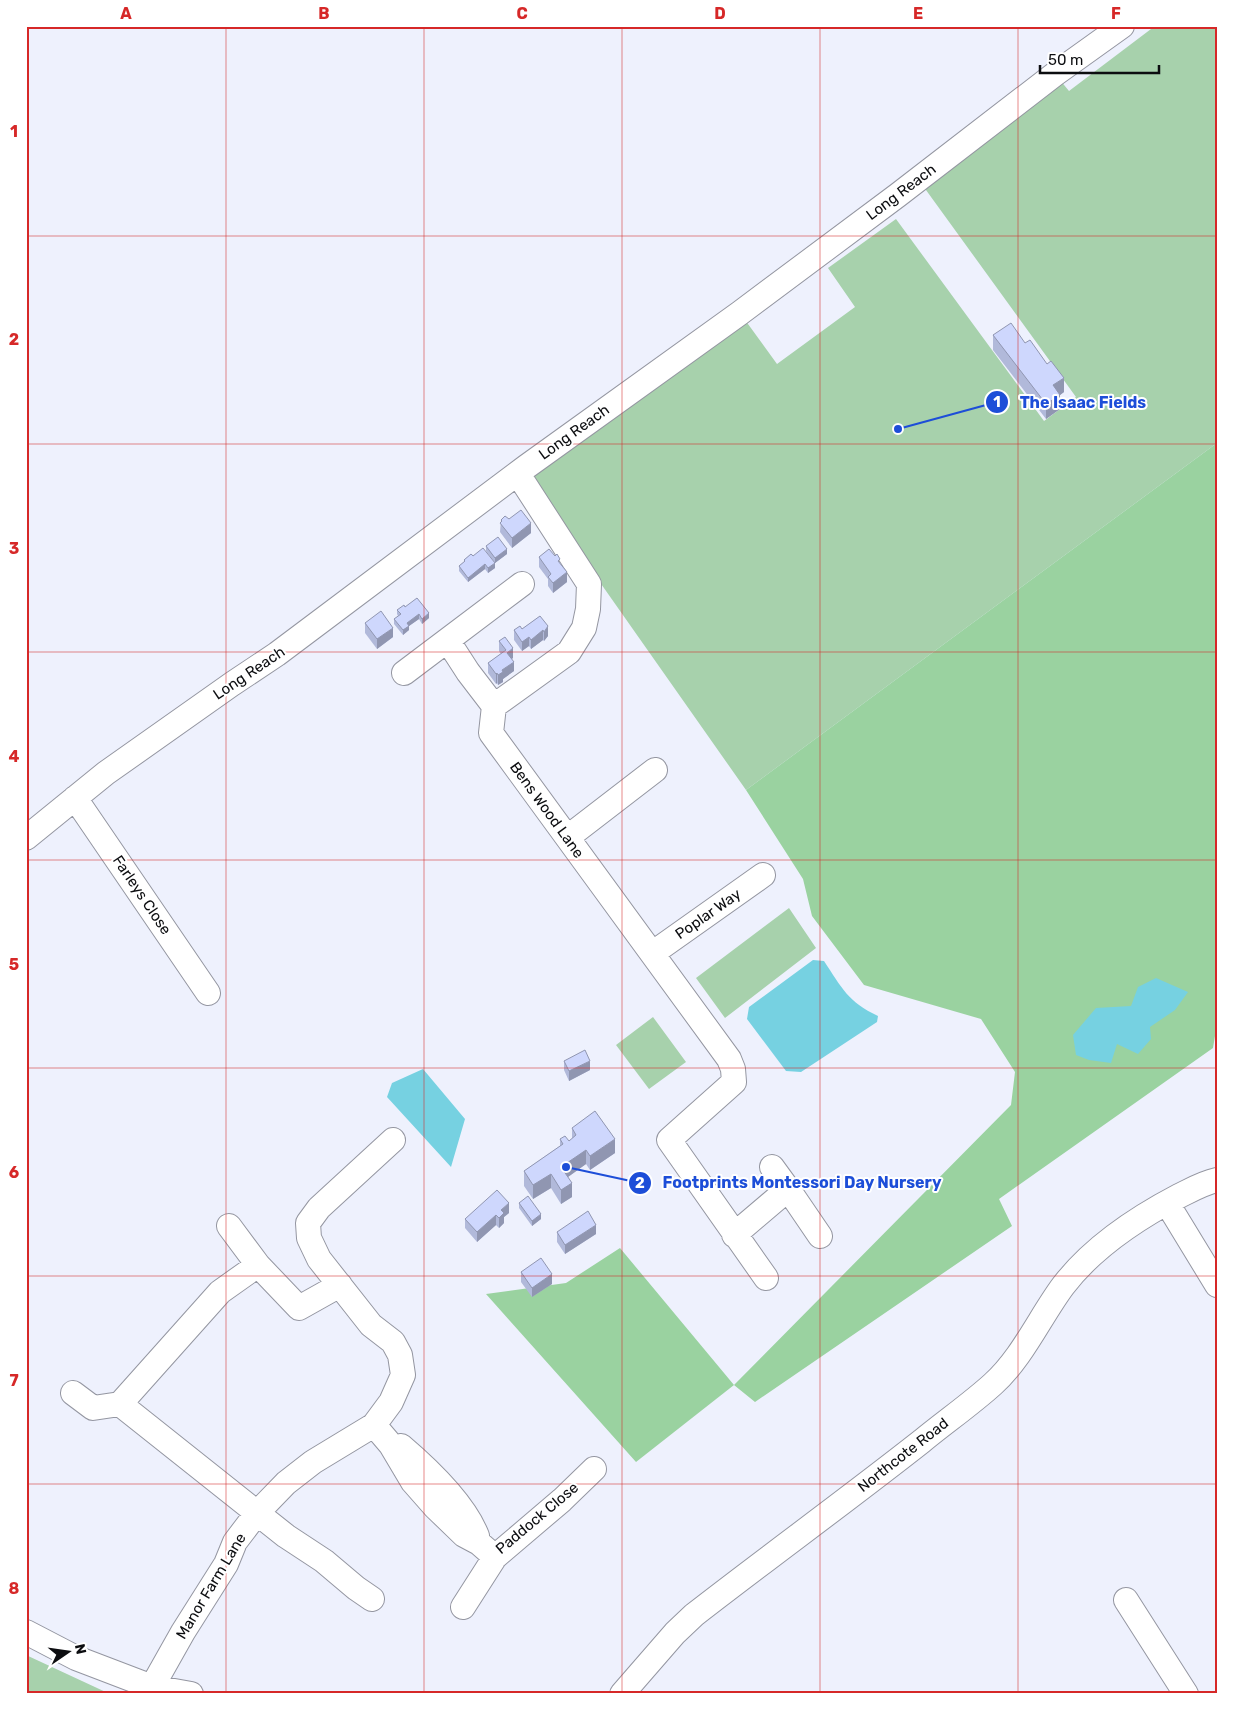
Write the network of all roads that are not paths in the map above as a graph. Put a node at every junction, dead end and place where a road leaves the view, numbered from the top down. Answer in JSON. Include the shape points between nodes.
{"nodes":[{"id":1,"x":1122,"y":26,"type":"edge"},
{"id":2,"x":518,"y":474,"type":"junction"},
{"id":3,"x":522,"y":584,"type":"dead end"},
{"id":4,"x":448,"y":641,"type":"junction"},
{"id":5,"x":404,"y":673,"type":"dead end"},
{"id":6,"x":494,"y":706,"type":"junction"},
{"id":7,"x":655,"y":770,"type":"dead end"},
{"id":8,"x":75,"y":798,"type":"junction"},
{"id":9,"x":26,"y":838,"type":"edge"},
{"id":10,"x":568,"y":838,"type":"junction"},
{"id":11,"x":763,"y":875,"type":"dead end"},
{"id":12,"x":653,"y":953,"type":"junction"},
{"id":13,"x":208,"y":993,"type":"dead end"},
{"id":14,"x":394,"y":1140,"type":"dead end"},
{"id":15,"x":772,"y":1167,"type":"dead end"},
{"id":16,"x":1217,"y":1180,"type":"edge"},
{"id":17,"x":788,"y":1189,"type":"junction"},
{"id":18,"x":1167,"y":1202,"type":"junction"},
{"id":19,"x":230,"y":1226,"type":"dead end"},
{"id":20,"x":734,"y":1235,"type":"junction"},
{"id":21,"x":820,"y":1236,"type":"dead end"},
{"id":22,"x":258,"y":1265,"type":"junction"},
{"id":23,"x":766,"y":1278,"type":"dead end"},
{"id":24,"x":340,"y":1285,"type":"junction"},
{"id":25,"x":1217,"y":1285,"type":"edge"},
{"id":26,"x":73,"y":1393,"type":"dead end"},
{"id":27,"x":120,"y":1404,"type":"junction"},
{"id":28,"x":374,"y":1425,"type":"junction"},
{"id":29,"x":594,"y":1469,"type":"dead end"},
{"id":30,"x":257,"y":1513,"type":"junction"},
{"id":31,"x":487,"y":1550,"type":"junction"},
{"id":32,"x":372,"y":1599,"type":"dead end"},
{"id":33,"x":1126,"y":1600,"type":"dead end"},
{"id":34,"x":463,"y":1606,"type":"dead end"},
{"id":35,"x":26,"y":1632,"type":"edge"},
{"id":36,"x":152,"y":1687,"type":"junction"},
{"id":37,"x":191,"y":1694,"type":"edge"},
{"id":38,"x":622,"y":1694,"type":"edge"},
{"id":39,"x":1186,"y":1694,"type":"edge"}],
"edges":[{"from":1,"to":2,"type":"street","name":"Long Reach","via":[[740,313]]},
{"from":2,"to":6,"type":"street","via":[[589,584],[588,609],[584,628],[569,652]]},
{"from":2,"to":8,"type":"street","name":"Long Reach"},
{"from":3,"to":4,"type":"street"},
{"from":4,"to":5,"type":"street"},
{"from":4,"to":6,"type":"street"},
{"from":6,"to":10,"type":"street","name":"Bens Wood Lane","via":[[491,733]]},
{"from":7,"to":10,"type":"street"},
{"from":8,"to":9,"type":"street","name":"Long Reach"},
{"from":8,"to":13,"type":"street","name":"Farleys Close"},
{"from":10,"to":12,"type":"street","name":"Bens Wood Lane"},
{"from":11,"to":12,"type":"street","name":"Poplar Way"},
{"from":12,"to":20,"type":"street","name":"Bens Wood Lane","via":[[733,1069],[734,1082],[669,1140]]},
{"from":14,"to":24,"type":"street","via":[[319,1208],[308,1224],[309,1238],[319,1259]]},
{"from":15,"to":17,"type":"street"},
{"from":16,"to":18,"type":"street","name":"Northcote Road"},
{"from":17,"to":20,"type":"street"},
{"from":17,"to":21,"type":"street"},
{"from":18,"to":25,"type":"street"},
{"from":18,"to":38,"type":"street","name":"Northcote Road","via":[[1117,1235],[1064,1285],[994,1383],[694,1616]]},
{"from":19,"to":22,"type":"street"},
{"from":20,"to":23,"type":"street"},
{"from":22,"to":24,"type":"street","via":[[299,1308]]},
{"from":22,"to":27,"type":"street","via":[[220,1292]]},
{"from":24,"to":28,"type":"street","name":"Manor Farm Lane","via":[[370,1326],[393,1342],[400,1355],[403,1375],[391,1402]]},
{"from":26,"to":27,"type":"street","via":[[93,1408]]},
{"from":27,"to":30,"type":"street"},
{"from":28,"to":30,"type":"street","name":"Manor Farm Lane","via":[[312,1462]]},
{"from":28,"to":31,"type":"street","name":"Paddock Close","via":[[435,1507],[464,1535]]},
{"from":29,"to":31,"type":"street","name":"Paddock Close","via":[[562,1500]]},
{"from":30,"to":32,"type":"street"},
{"from":30,"to":36,"type":"street","name":"Manor Farm Lane","via":[[235,1542],[226,1564]]},
{"from":31,"to":34,"type":"street"},
{"from":33,"to":39,"type":"street"},
{"from":35,"to":36,"type":"street","via":[[76,1658]]},
{"from":36,"to":37,"type":"street"}]}
